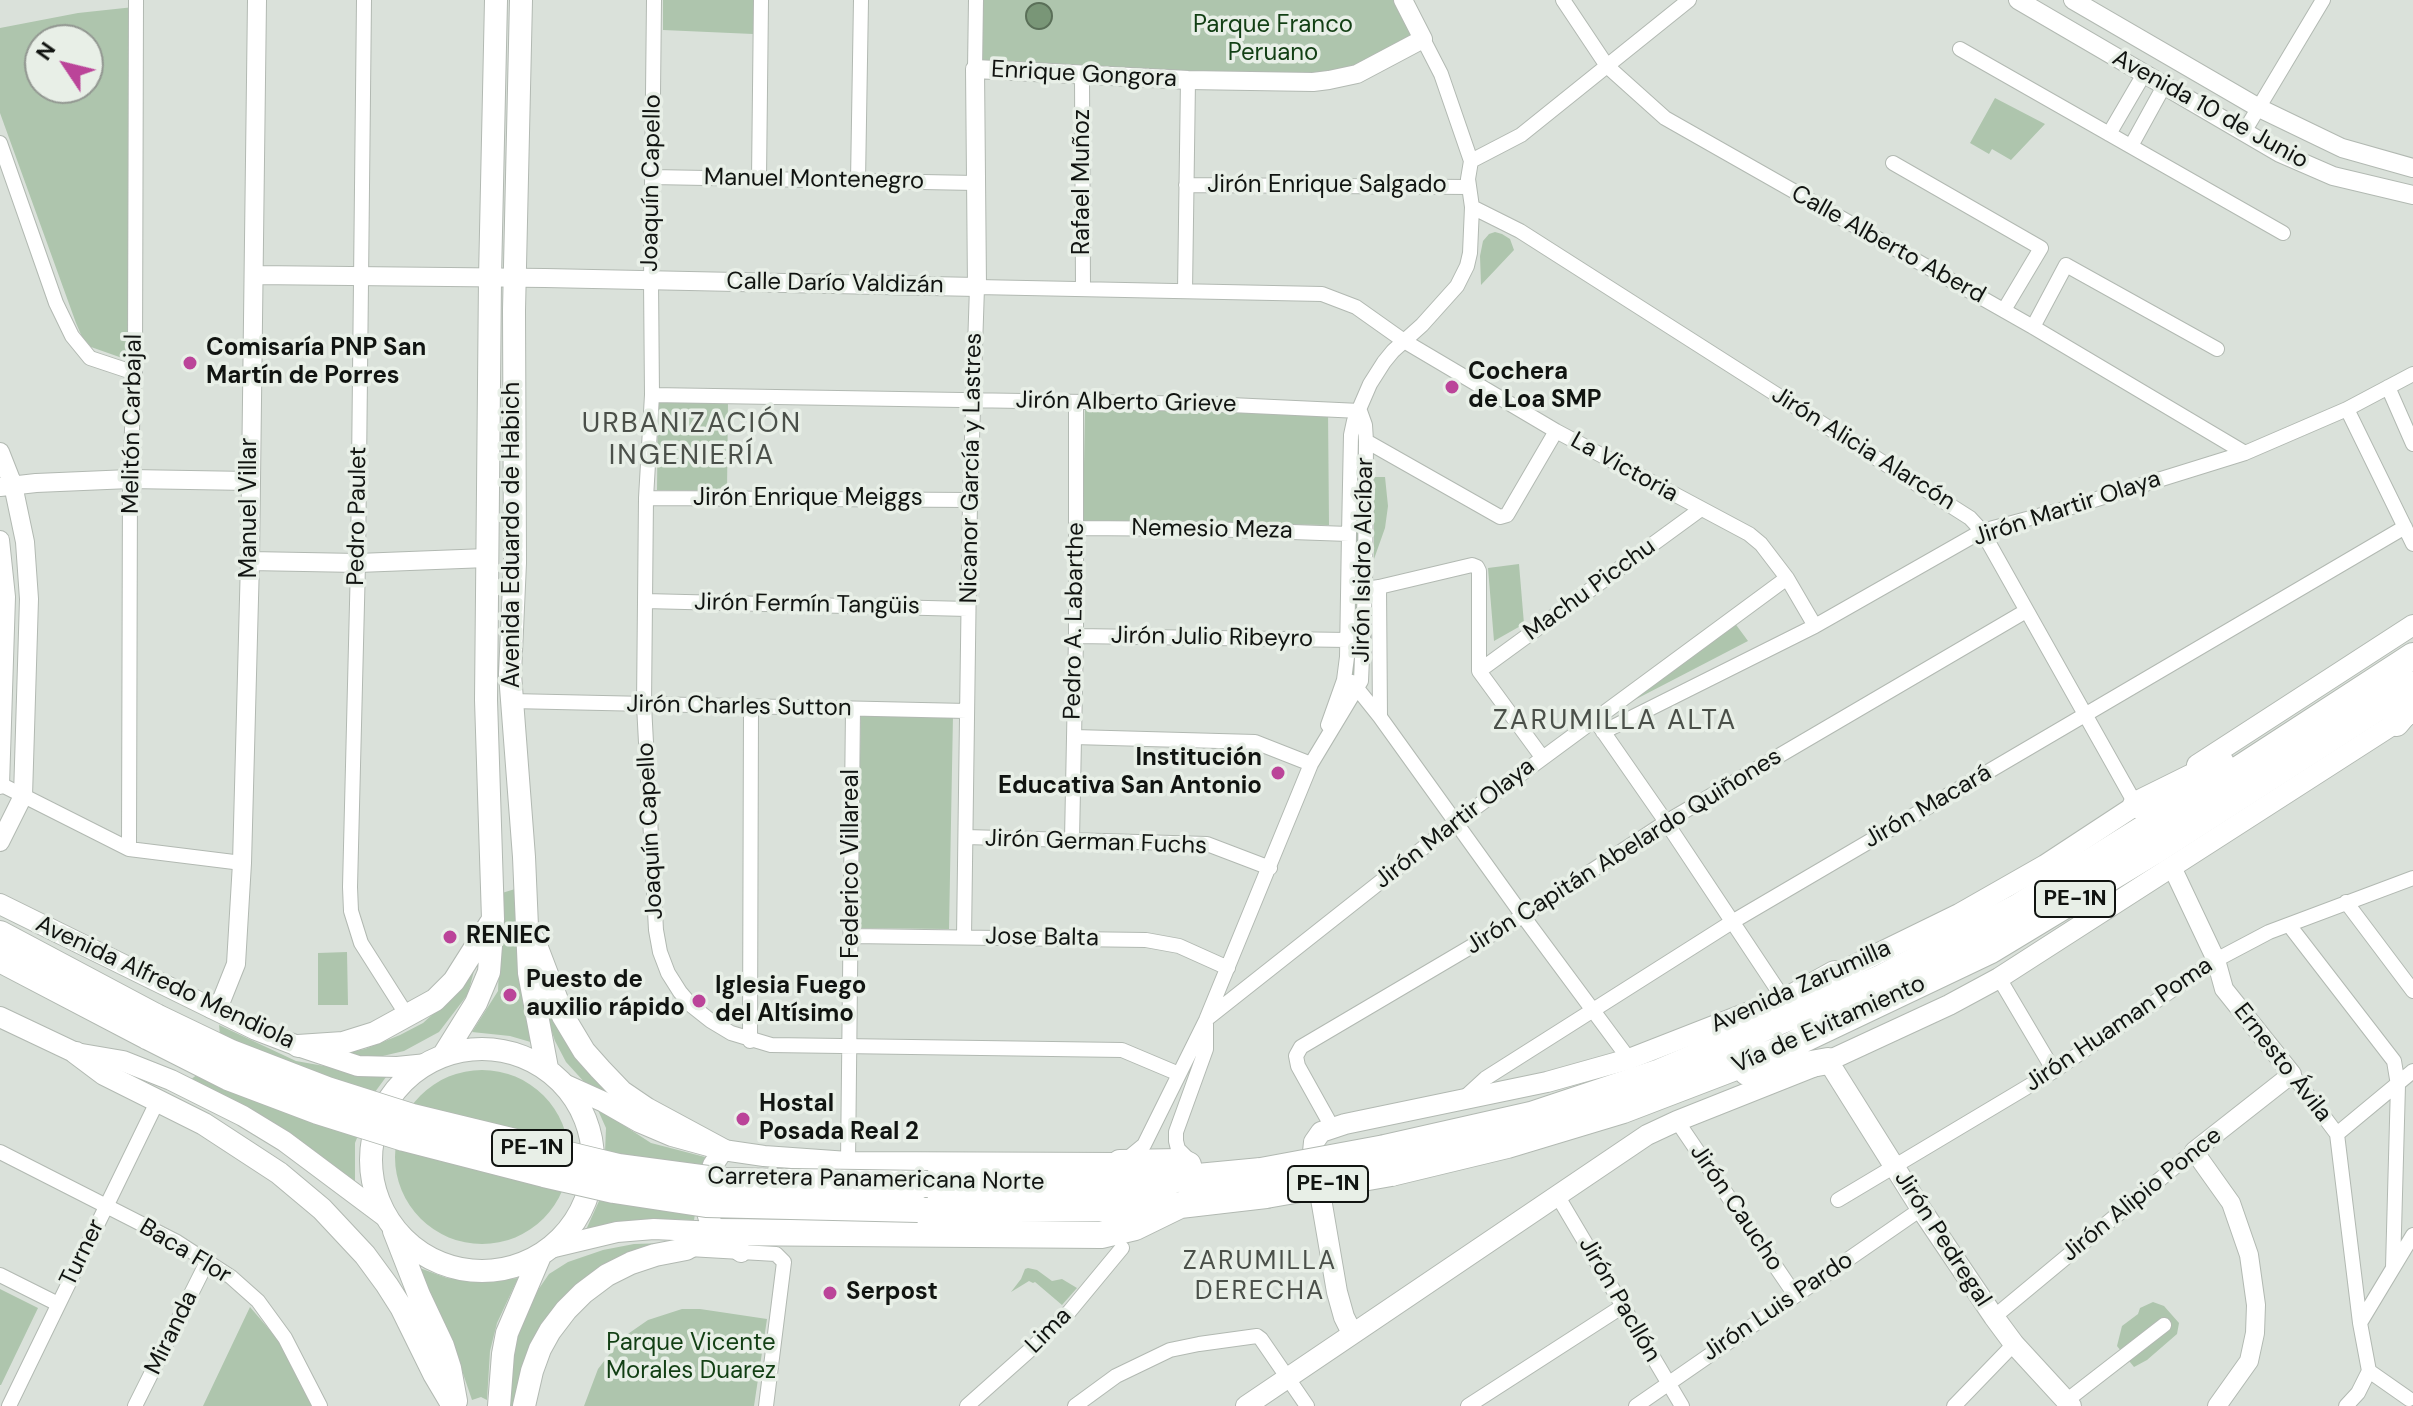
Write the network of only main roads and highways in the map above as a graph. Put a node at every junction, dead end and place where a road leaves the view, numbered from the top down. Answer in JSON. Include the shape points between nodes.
{"nodes":[{"id":1,"x":496,"y":0,"type":"edge"},
{"id":2,"x":521,"y":0,"type":"edge"},
{"id":3,"x":2413,"y":625,"type":"edge"},
{"id":4,"x":2413,"y":656,"type":"edge"},
{"id":5,"x":2413,"y":685,"type":"edge"},
{"id":6,"x":2407,"y":713,"type":"edge"},
{"id":7,"x":2308,"y":724,"type":"junction"},
{"id":8,"x":2136,"y":805,"type":"junction"},
{"id":9,"x":525,"y":874,"type":"junction"},
{"id":10,"x":492,"y":877,"type":"junction"},
{"id":11,"x":0,"y":904,"type":"edge"},
{"id":12,"x":493,"y":919,"type":"junction"},
{"id":13,"x":526,"y":921,"type":"junction"},
{"id":14,"x":0,"y":934,"type":"edge"},
{"id":15,"x":0,"y":959,"type":"edge"},
{"id":16,"x":1835,"y":974,"type":"junction"},
{"id":17,"x":211,"y":1009,"type":"junction"},
{"id":18,"x":0,"y":1017,"type":"edge"},
{"id":19,"x":152,"y":1027,"type":"junction"},
{"id":20,"x":298,"y":1046,"type":"junction"},
{"id":21,"x":76,"y":1053,"type":"junction"},
{"id":22,"x":435,"y":1060,"type":"junction"},
{"id":23,"x":1828,"y":1061,"type":"junction"},
{"id":24,"x":1716,"y":1063,"type":"junction"},
{"id":25,"x":547,"y":1068,"type":"junction"},
{"id":26,"x":171,"y":1080,"type":"junction"},
{"id":27,"x":564,"y":1084,"type":"junction"},
{"id":28,"x":723,"y":1150,"type":"junction"},
{"id":29,"x":1120,"y":1163,"type":"joint"},
{"id":30,"x":1211,"y":1172,"type":"junction"},
{"id":31,"x":1264,"y":1183,"type":"junction"},
{"id":32,"x":1180,"y":1205,"type":"junction"},
{"id":33,"x":389,"y":1222,"type":"junction"},
{"id":34,"x":716,"y":1232,"type":"junction"},
{"id":35,"x":545,"y":1252,"type":"junction"},
{"id":36,"x":741,"y":1252,"type":"road end"},
{"id":37,"x":1352,"y":1333,"type":"junction"},
{"id":38,"x":2068,"y":1404,"type":"edge"},
{"id":39,"x":455,"y":1406,"type":"edge"},
{"id":40,"x":499,"y":1406,"type":"edge"},
{"id":41,"x":524,"y":1406,"type":"edge"},
{"id":42,"x":1246,"y":1406,"type":"edge"}],
"edges":[{"from":1,"to":10,"type":"main road","name":"Avenida Eduardo de Habich","via":[[486,700]]},
{"from":2,"to":9,"type":"main road","name":"Avenida Eduardo de Habich","via":[[510,674]]},
{"from":3,"to":8,"type":"main road","name":"Avenida Zarumilla"},
{"from":4,"to":7,"type":"highway","name":"Vía de Evitamiento","number":"PE-1N"},
{"from":5,"to":24,"type":"highway","name":"Vía de Evitamiento","number":"PE-1N","via":[[1991,950],[1785,1048]]},
{"from":6,"to":23,"type":"main road","via":[[1999,978]]},
{"from":7,"to":8,"type":"highway"},
{"from":7,"to":24,"type":"highway","name":"Vía de Evitamiento","number":"PE-1N","via":[[2009,912]]},
{"from":8,"to":16,"type":"main road","name":"Avenida Zarumilla","via":[[1956,916]]},
{"from":9,"to":10,"type":"main road","via":[[510,889]]},
{"from":9,"to":13,"type":"main road","name":"Avenida Eduardo de Habich"},
{"from":10,"to":12,"type":"main road","name":"Avenida Eduardo de Habich"},
{"from":11,"to":17,"type":"main road","name":"Avenida Alfredo Mendiola"},
{"from":12,"to":20,"type":"main road","via":[[454,981],[435,1000],[375,1033],[343,1043]]},
{"from":12,"to":22,"type":"main road","name":"Avenida Eduardo de Habich","via":[[489,972],[476,1003]]},
{"from":13,"to":25,"type":"main road","name":"Avenida Eduardo de Habich","via":[[529,973]]},
{"from":13,"to":28,"type":"main road","via":[[556,1000],[584,1051],[622,1092]]},
{"from":14,"to":19,"type":"highway","name":"Carretera Panamericana Norte","number":"PE-1N"},
{"from":15,"to":19,"type":"highway","name":"Carretera Panamericana Norte","number":"PE-1N"},
{"from":16,"to":24,"type":"highway","via":[[1740,1027]]},
{"from":16,"to":37,"type":"main road","name":"Avenida Zarumilla","via":[[1629,1059],[1319,1133],[1313,1149],[1337,1292]]},
{"from":17,"to":20,"type":"main road","name":"Avenida Alfredo Mendiola"},
{"from":17,"to":26,"type":"main road","via":[[205,1049],[196,1064]]},
{"from":18,"to":21,"type":"main road"},
{"from":19,"to":30,"type":"highway","name":"Carretera Panamericana Norte","number":"PE-1N","bridge":true,"via":[[412,1117],[604,1164],[723,1181],[1145,1182]]},
{"from":19,"to":32,"type":"highway","name":"Carretera Panamericana Norte","number":"PE-1N","bridge":true,"via":[[228,1077],[318,1111],[614,1190],[706,1204],[918,1209]]},
{"from":20,"to":22,"type":"main road","name":"Avenida Alfredo Mendiola","via":[[358,1066],[397,1067]]},
{"from":21,"to":26,"type":"main road","via":[[123,1061]]},
{"from":21,"to":39,"type":"main road","via":[[104,1074],[204,1124],[279,1173],[322,1209],[387,1285]]},
{"from":22,"to":25,"type":"main road","via":[[478,1048],[514,1053]]},
{"from":22,"to":33,"type":"main road","via":[[399,1086],[381,1116],[372,1150],[374,1185]]},
{"from":23,"to":24,"type":"highway","via":[[1778,1070]]},
{"from":23,"to":37,"type":"main road","via":[[1647,1135]]},
{"from":23,"to":38,"type":"main road","name":"Jirón Pedregal","via":[[1890,1170],[2014,1344]]},
{"from":24,"to":31,"type":"highway","name":"Vía de Evitamiento","number":"PE-1N","bridge":true,"via":[[1660,1072],[1388,1160]]},
{"from":25,"to":27,"type":"main road"},
{"from":26,"to":33,"type":"main road","via":[[284,1141]]},
{"from":27,"to":28,"type":"main road","via":[[672,1136]]},
{"from":27,"to":35,"type":"main road","via":[[584,1114],[593,1150],[590,1187],[575,1221]]},
{"from":28,"to":29,"type":"main road","via":[[848,1162]]},
{"from":28,"to":34,"type":"main road","via":[[713,1165],[705,1199]]},
{"from":29,"to":30,"type":"highway","via":[[1181,1162]]},
{"from":30,"to":31,"type":"highway","name":"Vía de Evitamiento","number":"PE-1N"},
{"from":31,"to":32,"type":"highway","name":"Vía de Evitamiento","number":"PE-1N"},
{"from":32,"to":34,"type":"highway","via":[[1135,1227],[1101,1235]]},
{"from":33,"to":35,"type":"main road","via":[[435,1262],[469,1271],[504,1270]]},
{"from":33,"to":39,"type":"main road","via":[[443,1346]]},
{"from":34,"to":35,"type":"main road","via":[[629,1231]]},
{"from":34,"to":36,"type":"main road"},
{"from":34,"to":41,"type":"main road","via":[[686,1249],[631,1263],[583,1293],[540,1349]]},
{"from":35,"to":40,"type":"main road","via":[[507,1333]]},
{"from":37,"to":42,"type":"main road"}]}
